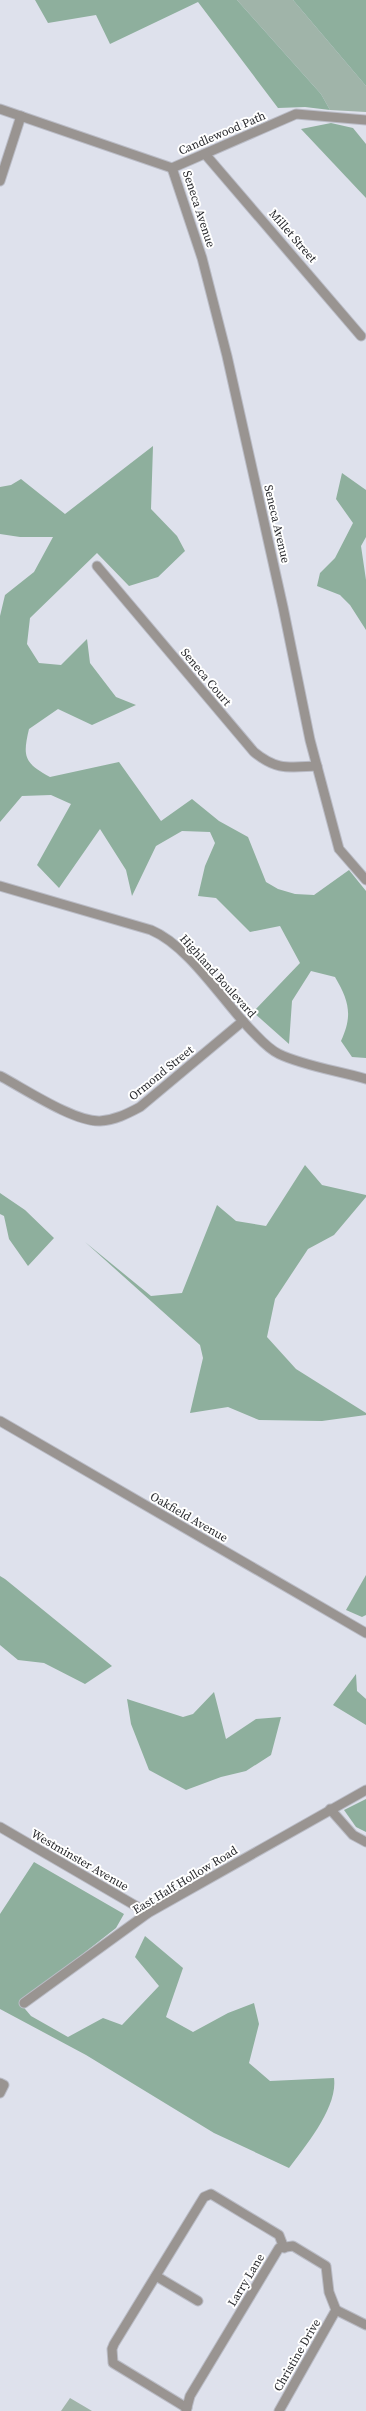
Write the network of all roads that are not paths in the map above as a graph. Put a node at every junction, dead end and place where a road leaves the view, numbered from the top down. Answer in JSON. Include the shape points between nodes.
{"nodes":[{"id":1,"x":0,"y":109,"type":"edge"},
{"id":2,"x":21,"y":116,"type":"junction"},
{"id":3,"x":366,"y":120,"type":"edge"},
{"id":4,"x":205,"y":154,"type":"junction"},
{"id":5,"x":172,"y":168,"type":"junction"},
{"id":6,"x":0,"y":181,"type":"edge"},
{"id":7,"x":361,"y":336,"type":"dead end"},
{"id":8,"x":97,"y":566,"type":"dead end"},
{"id":9,"x":317,"y":766,"type":"junction"},
{"id":10,"x":366,"y":880,"type":"edge"},
{"id":11,"x":0,"y":886,"type":"edge"},
{"id":12,"x":243,"y":1021,"type":"junction"},
{"id":13,"x":0,"y":1076,"type":"edge"},
{"id":14,"x":366,"y":1079,"type":"edge"},
{"id":15,"x":0,"y":1421,"type":"edge"},
{"id":16,"x":366,"y":1633,"type":"edge"},
{"id":17,"x":366,"y":1790,"type":"edge"},
{"id":18,"x":330,"y":1809,"type":"junction"},
{"id":19,"x":0,"y":1827,"type":"edge"},
{"id":20,"x":366,"y":1842,"type":"edge"},
{"id":21,"x":148,"y":1913,"type":"junction"},
{"id":22,"x":24,"y":2003,"type":"dead end"},
{"id":23,"x":0,"y":2083,"type":"edge"},
{"id":24,"x":0,"y":2092,"type":"edge"},
{"id":25,"x":284,"y":2248,"type":"junction"},
{"id":26,"x":156,"y":2276,"type":"junction"},
{"id":27,"x":198,"y":2300,"type":"dead end"},
{"id":28,"x":336,"y":2310,"type":"junction"},
{"id":29,"x":366,"y":2325,"type":"edge"},
{"id":30,"x":186,"y":2410,"type":"edge"},
{"id":31,"x":279,"y":2411,"type":"edge"}],
"edges":[{"from":1,"to":2,"type":"street","name":"Candlewood Path"},
{"from":2,"to":5,"type":"street","name":"Candlewood Path"},
{"from":2,"to":6,"type":"street"},
{"from":3,"to":4,"type":"street","name":"Candlewood Path","via":[[296,114]]},
{"from":4,"to":5,"type":"street","name":"Candlewood Path"},
{"from":4,"to":7,"type":"street","name":"Millet Street"},
{"from":5,"to":9,"type":"street","name":"Seneca Avenue","via":[[202,258],[227,356]]},
{"from":8,"to":9,"type":"street","name":"Seneca Court","via":[[254,752],[269,764],[284,767]]},
{"from":9,"to":10,"type":"street","name":"Seneca Avenue","via":[[339,849]]},
{"from":11,"to":12,"type":"street","name":"Highland Boulevard","via":[[165,936],[181,950]]},
{"from":12,"to":13,"type":"street","name":"Ormond Street","via":[[140,1107],[121,1117],[100,1121],[81,1119]]},
{"from":12,"to":14,"type":"street","name":"Highland Boulevard","via":[[263,1042],[278,1053]]},
{"from":15,"to":16,"type":"street","name":"Oakfield Avenue"},
{"from":17,"to":18,"type":"street","name":"East Half Hollow Road"},
{"from":18,"to":20,"type":"street","via":[[353,1835]]},
{"from":18,"to":21,"type":"street","name":"East Half Hollow Road"},
{"from":19,"to":21,"type":"street","name":"Westminster Avenue"},
{"from":21,"to":22,"type":"street","name":"East Half Hollow Road"},
{"from":23,"to":24,"type":"street","via":[[4,2085]]},
{"from":25,"to":26,"type":"street","via":[[279,2235],[211,2194],[204,2197]]},
{"from":25,"to":28,"type":"street","via":[[293,2246],[326,2266]]},
{"from":25,"to":30,"type":"street","name":"Larry Lane","via":[[279,2248],[268,2266],[190,2396]]},
{"from":26,"to":27,"type":"street"},
{"from":26,"to":30,"type":"street","via":[[114,2344],[113,2363]]},
{"from":28,"to":29,"type":"street"},
{"from":28,"to":31,"type":"street","name":"Christine Drive"}]}
